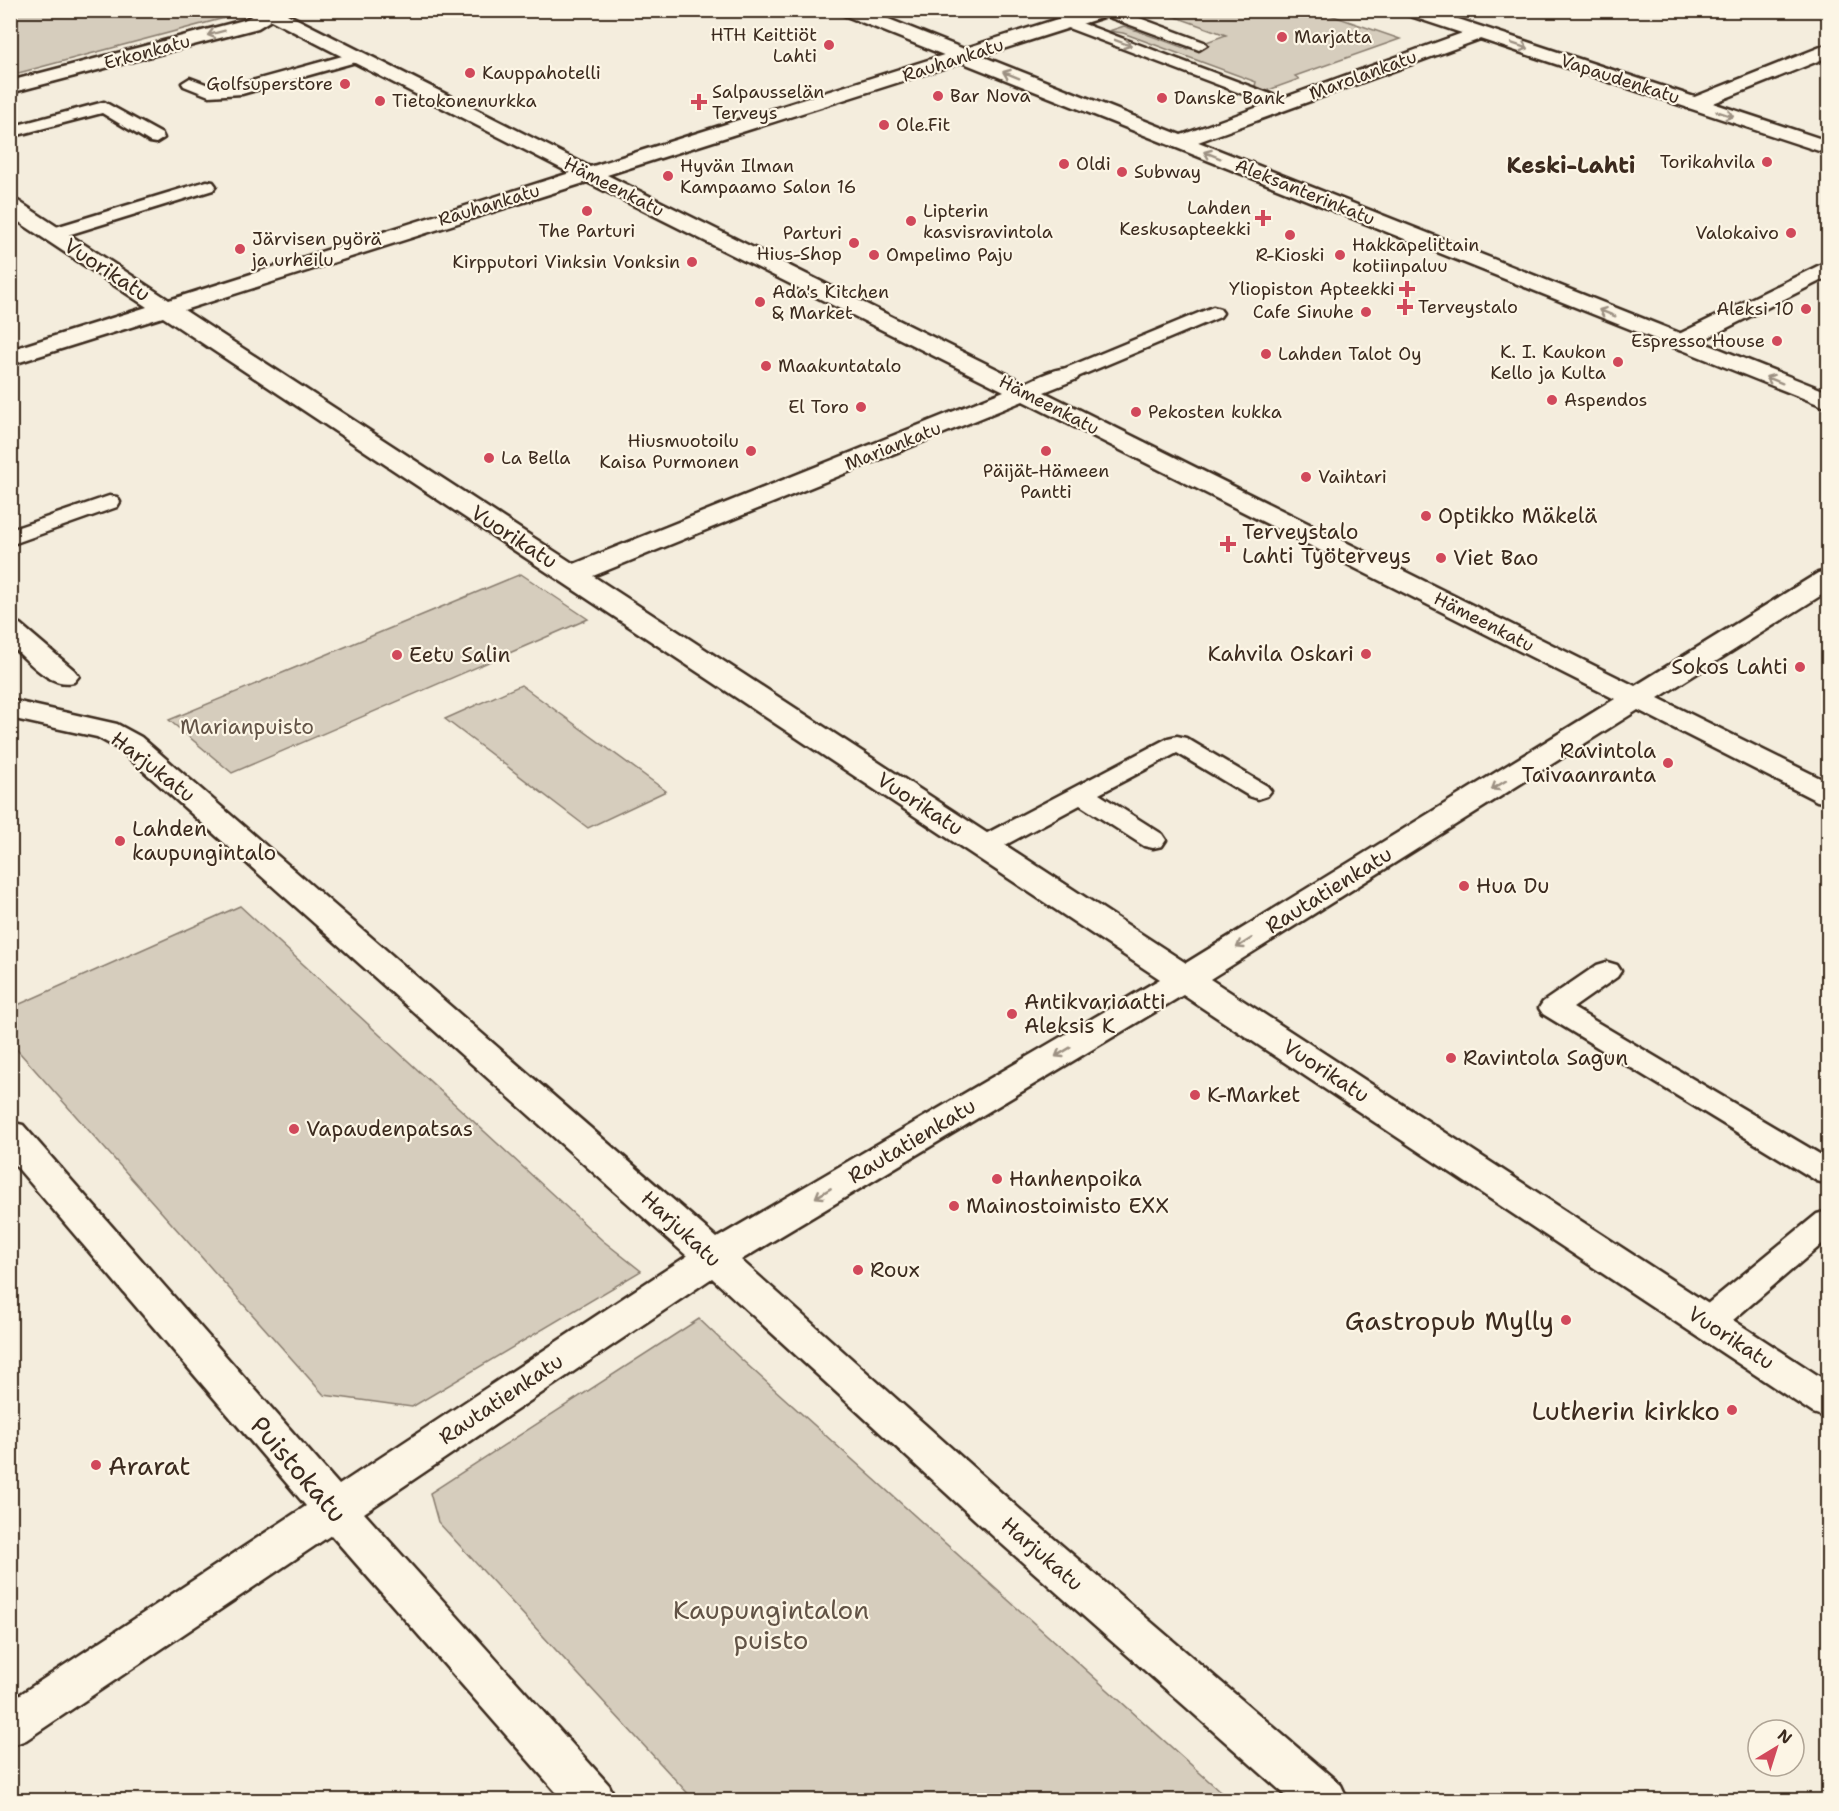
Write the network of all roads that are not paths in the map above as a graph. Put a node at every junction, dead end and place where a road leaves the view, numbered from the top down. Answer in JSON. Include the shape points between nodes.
{"nodes":[{"id":1,"x":848,"y":10,"type":"edge"},
{"id":2,"x":1138,"y":10,"type":"edge"},
{"id":3,"x":1412,"y":10,"type":"edge"},
{"id":4,"x":270,"y":11,"type":"edge"},
{"id":5,"x":1105,"y":11,"type":"edge"},
{"id":6,"x":1068,"y":23,"type":"junction"},
{"id":7,"x":1479,"y":33,"type":"junction"},
{"id":8,"x":1217,"y":39,"type":"dead end"},
{"id":9,"x":1199,"y":45,"type":"dead end"},
{"id":10,"x":1828,"y":50,"type":"edge"},
{"id":11,"x":965,"y":56,"type":"junction"},
{"id":12,"x":357,"y":57,"type":"junction"},
{"id":13,"x":190,"y":84,"type":"dead end"},
{"id":14,"x":10,"y":87,"type":"edge"},
{"id":15,"x":1283,"y":104,"type":"junction"},
{"id":16,"x":1694,"y":104,"type":"junction"},
{"id":17,"x":10,"y":132,"type":"edge"},
{"id":18,"x":156,"y":138,"type":"dead end"},
{"id":19,"x":1180,"y":142,"type":"junction"},
{"id":20,"x":1828,"y":148,"type":"edge"},
{"id":21,"x":588,"y":174,"type":"junction"},
{"id":22,"x":207,"y":186,"type":"dead end"},
{"id":23,"x":10,"y":206,"type":"edge"},
{"id":24,"x":52,"y":234,"type":"junction"},
{"id":25,"x":1828,"y":268,"type":"edge"},
{"id":26,"x":164,"y":307,"type":"junction"},
{"id":27,"x":1213,"y":313,"type":"dead end"},
{"id":28,"x":1681,"y":342,"type":"junction"},
{"id":29,"x":10,"y":358,"type":"edge"},
{"id":30,"x":1068,"y":374,"type":"joint"},
{"id":31,"x":1025,"y":393,"type":"junction"},
{"id":32,"x":1828,"y":401,"type":"edge"},
{"id":33,"x":109,"y":502,"type":"dead end"},
{"id":34,"x":10,"y":538,"type":"edge"},
{"id":35,"x":572,"y":575,"type":"junction"},
{"id":36,"x":1828,"y":579,"type":"edge"},
{"id":37,"x":10,"y":630,"type":"edge"},
{"id":38,"x":64,"y":676,"type":"dead end"},
{"id":39,"x":1638,"y":699,"type":"junction"},
{"id":40,"x":10,"y":709,"type":"edge"},
{"id":41,"x":1258,"y":791,"type":"dead end"},
{"id":42,"x":1081,"y":794,"type":"junction"},
{"id":43,"x":1828,"y":794,"type":"edge"},
{"id":44,"x":1153,"y":840,"type":"dead end"},
{"id":45,"x":983,"y":846,"type":"junction"},
{"id":46,"x":1607,"y":970,"type":"dead end"},
{"id":47,"x":1185,"y":979,"type":"junction"},
{"id":48,"x":10,"y":1134,"type":"edge"},
{"id":49,"x":1828,"y":1173,"type":"edge"},
{"id":50,"x":1828,"y":1222,"type":"edge"},
{"id":51,"x":713,"y":1258,"type":"junction"},
{"id":52,"x":1707,"y":1323,"type":"junction"},
{"id":53,"x":1828,"y":1402,"type":"edge"},
{"id":54,"x":334,"y":1510,"type":"junction"},
{"id":55,"x":10,"y":1726,"type":"edge"},
{"id":56,"x":592,"y":1800,"type":"edge"},
{"id":57,"x":1324,"y":1800,"type":"edge"}],
"edges":[{"from":1,"to":11,"type":"street","name":"Aleksanterinkatu"},
{"from":2,"to":8,"type":"lane"},
{"from":3,"to":7,"type":"street","name":"Vapaudenkatu"},
{"from":4,"to":12,"type":"street","name":"Hämeenkatu"},
{"from":4,"to":14,"type":"street","name":"Erkonkatu","one_way":true,"via":[[252,24]]},
{"from":5,"to":6,"type":"street","name":"Rauhankatu"},
{"from":5,"to":9,"type":"lane"},
{"from":6,"to":11,"type":"street","name":"Rauhankatu"},
{"from":6,"to":15,"type":"lane","one_way":true},
{"from":7,"to":15,"type":"street","name":"Marolankatu"},
{"from":7,"to":16,"type":"street","name":"Vapaudenkatu","one_way":true},
{"from":10,"to":16,"type":"street"},
{"from":19,"to":11,"type":"street","name":"Aleksanterinkatu","one_way":true},
{"from":11,"to":21,"type":"street","name":"Rauhankatu"},
{"from":12,"to":13,"type":"lane","via":[[242,89],[209,91]]},
{"from":12,"to":21,"type":"street","name":"Hämeenkatu"},
{"from":15,"to":19,"type":"street","name":"Marolankatu"},
{"from":16,"to":20,"type":"street","name":"Vapaudenkatu","one_way":true},
{"from":17,"to":18,"type":"lane","via":[[104,107]]},
{"from":28,"to":19,"type":"street","name":"Aleksanterinkatu","one_way":true},
{"from":21,"to":26,"type":"street","name":"Rauhankatu"},
{"from":21,"to":31,"type":"street","name":"Hämeenkatu"},
{"from":22,"to":24,"type":"lane"},
{"from":23,"to":24,"type":"street","name":"Vuorikatu"},
{"from":24,"to":26,"type":"street","name":"Vuorikatu"},
{"from":25,"to":28,"type":"street"},
{"from":26,"to":29,"type":"street","name":"Rauhankatu"},
{"from":26,"to":35,"type":"street","name":"Vuorikatu"},
{"from":27,"to":30,"type":"lane","name":"Mariankatu"},
{"from":32,"to":28,"type":"street","name":"Aleksanterinkatu","one_way":true},
{"from":30,"to":31,"type":"street","name":"Mariankatu"},
{"from":31,"to":35,"type":"street","name":"Mariankatu"},
{"from":31,"to":39,"type":"street","name":"Hämeenkatu"},
{"from":33,"to":34,"type":"lane"},
{"from":35,"to":45,"type":"street","name":"Vuorikatu"},
{"from":36,"to":39,"type":"street","name":"Rautatienkatu"},
{"from":37,"to":38,"type":"street"},
{"from":39,"to":43,"type":"street","name":"Hämeenkatu"},
{"from":39,"to":47,"type":"street","name":"Rautatienkatu","one_way":true},
{"from":40,"to":51,"type":"street","name":"Harjukatu","via":[[106,730],[130,743]]},
{"from":41,"to":42,"type":"lane","via":[[1177,743]]},
{"from":42,"to":44,"type":"lane"},
{"from":42,"to":45,"type":"lane"},
{"from":45,"to":47,"type":"street","name":"Vuorikatu"},
{"from":46,"to":49,"type":"lane","via":[[1553,1008]]},
{"from":47,"to":51,"type":"street","name":"Rautatienkatu","one_way":true},
{"from":47,"to":52,"type":"street","name":"Vuorikatu"},
{"from":48,"to":54,"type":"street","name":"Puistokatu"},
{"from":50,"to":52,"type":"lane"},
{"from":51,"to":54,"type":"street","name":"Rautatienkatu"},
{"from":51,"to":57,"type":"street","name":"Harjukatu","via":[[1009,1525]]},
{"from":52,"to":53,"type":"street","name":"Vuorikatu"},
{"from":54,"to":55,"type":"street","name":"Rautatienkatu"},
{"from":54,"to":56,"type":"street","name":"Puistokatu"}]}
